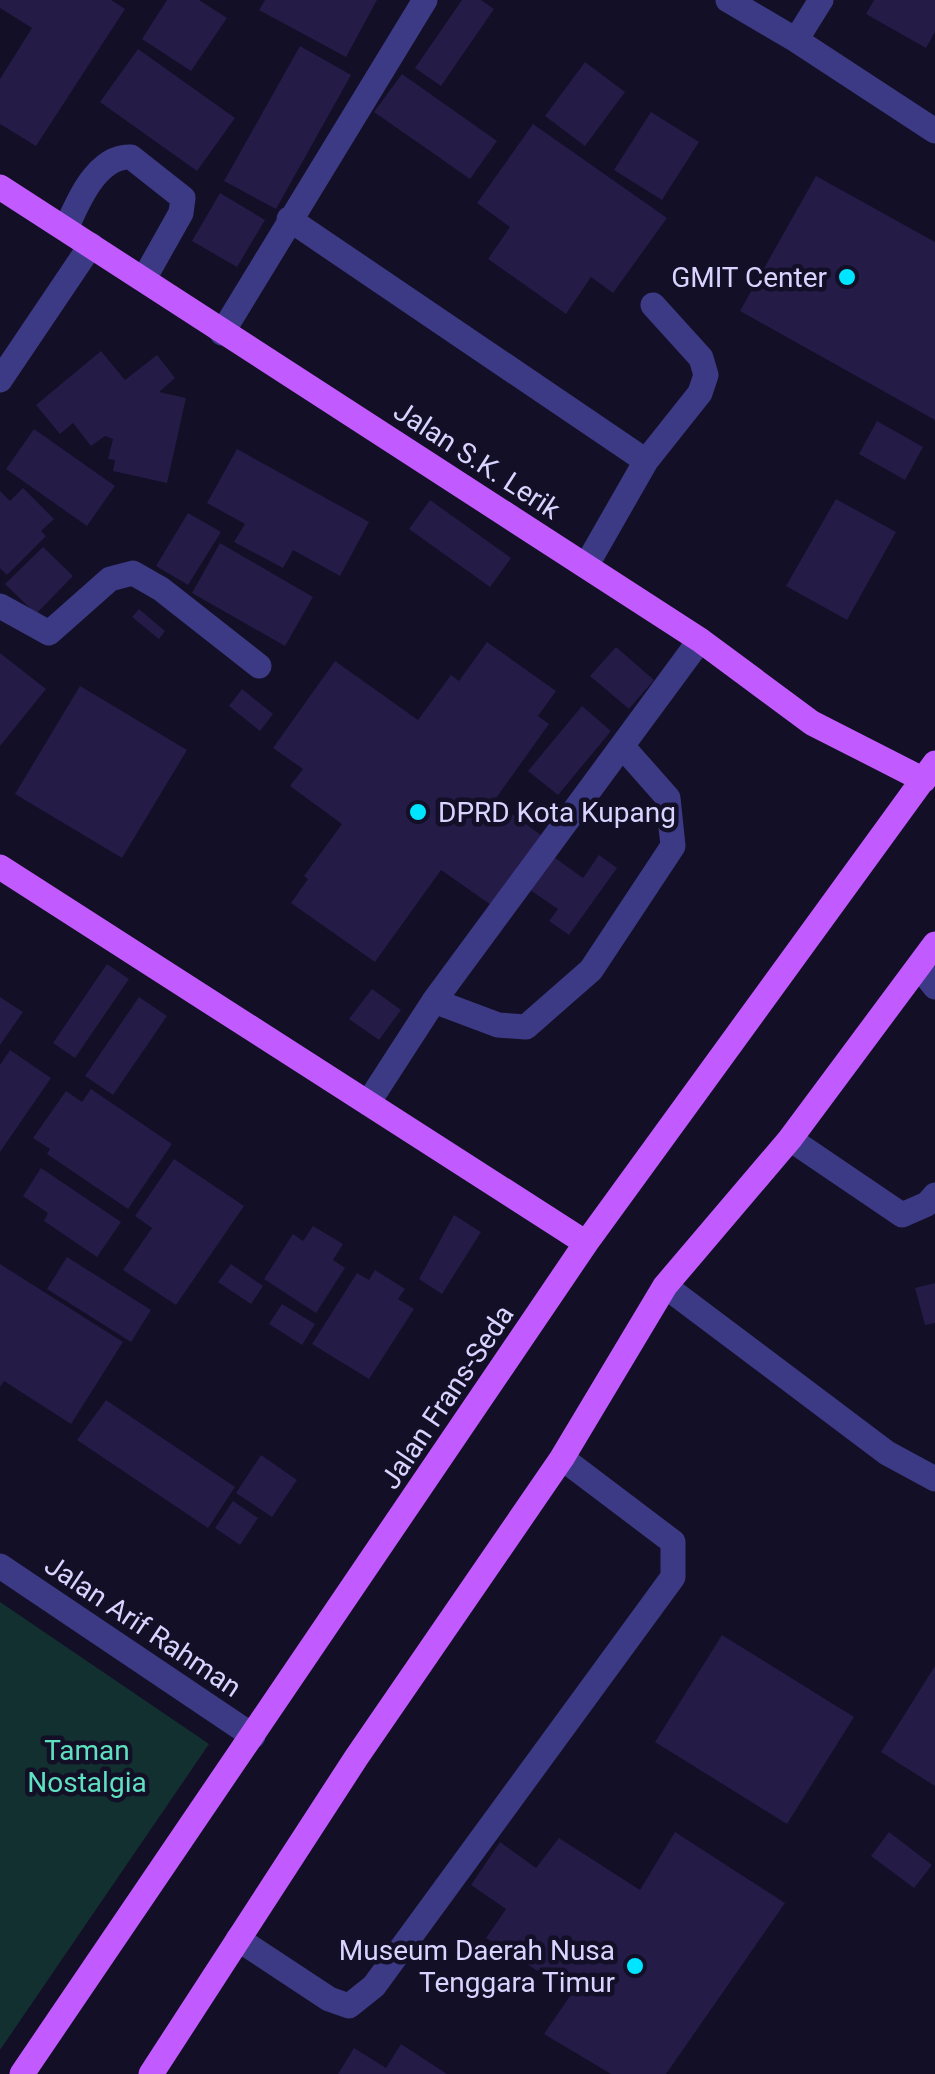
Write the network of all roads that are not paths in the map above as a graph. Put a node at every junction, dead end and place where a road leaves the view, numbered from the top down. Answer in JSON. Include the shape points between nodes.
{"nodes":[{"id":1,"x":425,"y":0,"type":"edge"},
{"id":2,"x":728,"y":0,"type":"edge"},
{"id":3,"x":822,"y":0,"type":"edge"},
{"id":4,"x":796,"y":40,"type":"junction"},
{"id":5,"x":935,"y":131,"type":"edge"},
{"id":6,"x":0,"y":187,"type":"edge"},
{"id":7,"x":289,"y":219,"type":"junction"},
{"id":8,"x":66,"y":229,"type":"junction"},
{"id":9,"x":91,"y":245,"type":"junction"},
{"id":10,"x":145,"y":277,"type":"junction"},
{"id":11,"x":653,"y":306,"type":"dead end"},
{"id":12,"x":222,"y":333,"type":"junction"},
{"id":13,"x":0,"y":380,"type":"edge"},
{"id":14,"x":646,"y":461,"type":"junction"},
{"id":15,"x":586,"y":566,"type":"junction"},
{"id":16,"x":0,"y":606,"type":"edge"},
{"id":17,"x":700,"y":640,"type":"junction"},
{"id":18,"x":259,"y":666,"type":"dead end"},
{"id":19,"x":622,"y":746,"type":"junction"},
{"id":20,"x":929,"y":771,"type":"edge"},
{"id":21,"x":0,"y":868,"type":"edge"},
{"id":22,"x":935,"y":944,"type":"edge"},
{"id":23,"x":927,"y":977,"type":"edge"},
{"id":24,"x":434,"y":1001,"type":"junction"},
{"id":25,"x":368,"y":1103,"type":"junction"},
{"id":26,"x":790,"y":1138,"type":"junction"},
{"id":27,"x":935,"y":1196,"type":"edge"},
{"id":28,"x":586,"y":1244,"type":"junction"},
{"id":29,"x":665,"y":1286,"type":"junction"},
{"id":30,"x":562,"y":1458,"type":"junction"},
{"id":31,"x":935,"y":1478,"type":"edge"},
{"id":32,"x":0,"y":1566,"type":"edge"},
{"id":33,"x":253,"y":1736,"type":"junction"},
{"id":34,"x":238,"y":1939,"type":"junction"},
{"id":35,"x":22,"y":2074,"type":"edge"},
{"id":36,"x":150,"y":2074,"type":"edge"}],
"edges":[{"from":1,"to":7,"type":"street"},
{"from":2,"to":4,"type":"street"},
{"from":3,"to":4,"type":"street"},
{"from":4,"to":5,"type":"street"},
{"from":6,"to":8,"type":"main road","name":"Jalan S.K. Lerik"},
{"from":7,"to":12,"type":"street"},
{"from":7,"to":14,"type":"street"},
{"from":8,"to":9,"type":"main road","name":"Jalan S.K. Lerik"},
{"from":8,"to":10,"type":"street","via":[[98,175],[114,160],[131,157],[182,198],[181,213]]},
{"from":9,"to":10,"type":"main road","name":"Jalan S.K. Lerik"},
{"from":9,"to":13,"type":"street"},
{"from":10,"to":12,"type":"main road","name":"Jalan S.K. Lerik"},
{"from":11,"to":14,"type":"street","via":[[701,358],[706,374],[700,393]]},
{"from":12,"to":15,"type":"main road","name":"Jalan S.K. Lerik"},
{"from":14,"to":15,"type":"street"},
{"from":15,"to":17,"type":"main road","name":"Jalan S.K. Lerik"},
{"from":16,"to":18,"type":"street","via":[[49,633],[110,580],[134,573]]},
{"from":17,"to":19,"type":"street"},
{"from":17,"to":20,"type":"main road","name":"Jalan S.K. Lerik","via":[[812,723]]},
{"from":19,"to":24,"type":"street"},
{"from":19,"to":24,"type":"street","via":[[668,798],[673,846],[591,970],[526,1027],[498,1025]]},
{"from":20,"to":28,"type":"main road","name":"Jalan Frans-Seda"},
{"from":21,"to":25,"type":"main road"},
{"from":22,"to":23,"type":"main road"},
{"from":23,"to":26,"type":"main road"},
{"from":24,"to":25,"type":"street"},
{"from":25,"to":28,"type":"main road"},
{"from":26,"to":27,"type":"street","via":[[902,1215]]},
{"from":26,"to":29,"type":"main road"},
{"from":28,"to":33,"type":"main road","name":"Jalan Frans-Seda"},
{"from":29,"to":30,"type":"main road"},
{"from":29,"to":31,"type":"street","via":[[887,1453]]},
{"from":30,"to":34,"type":"main road"},
{"from":30,"to":34,"type":"street","via":[[673,1542],[672,1577],[374,1986],[348,2006]]},
{"from":32,"to":33,"type":"street","name":"Jalan Arif Rahman"},
{"from":33,"to":35,"type":"main road","name":"Jalan Frans-Seda"},
{"from":34,"to":36,"type":"main road"}]}
